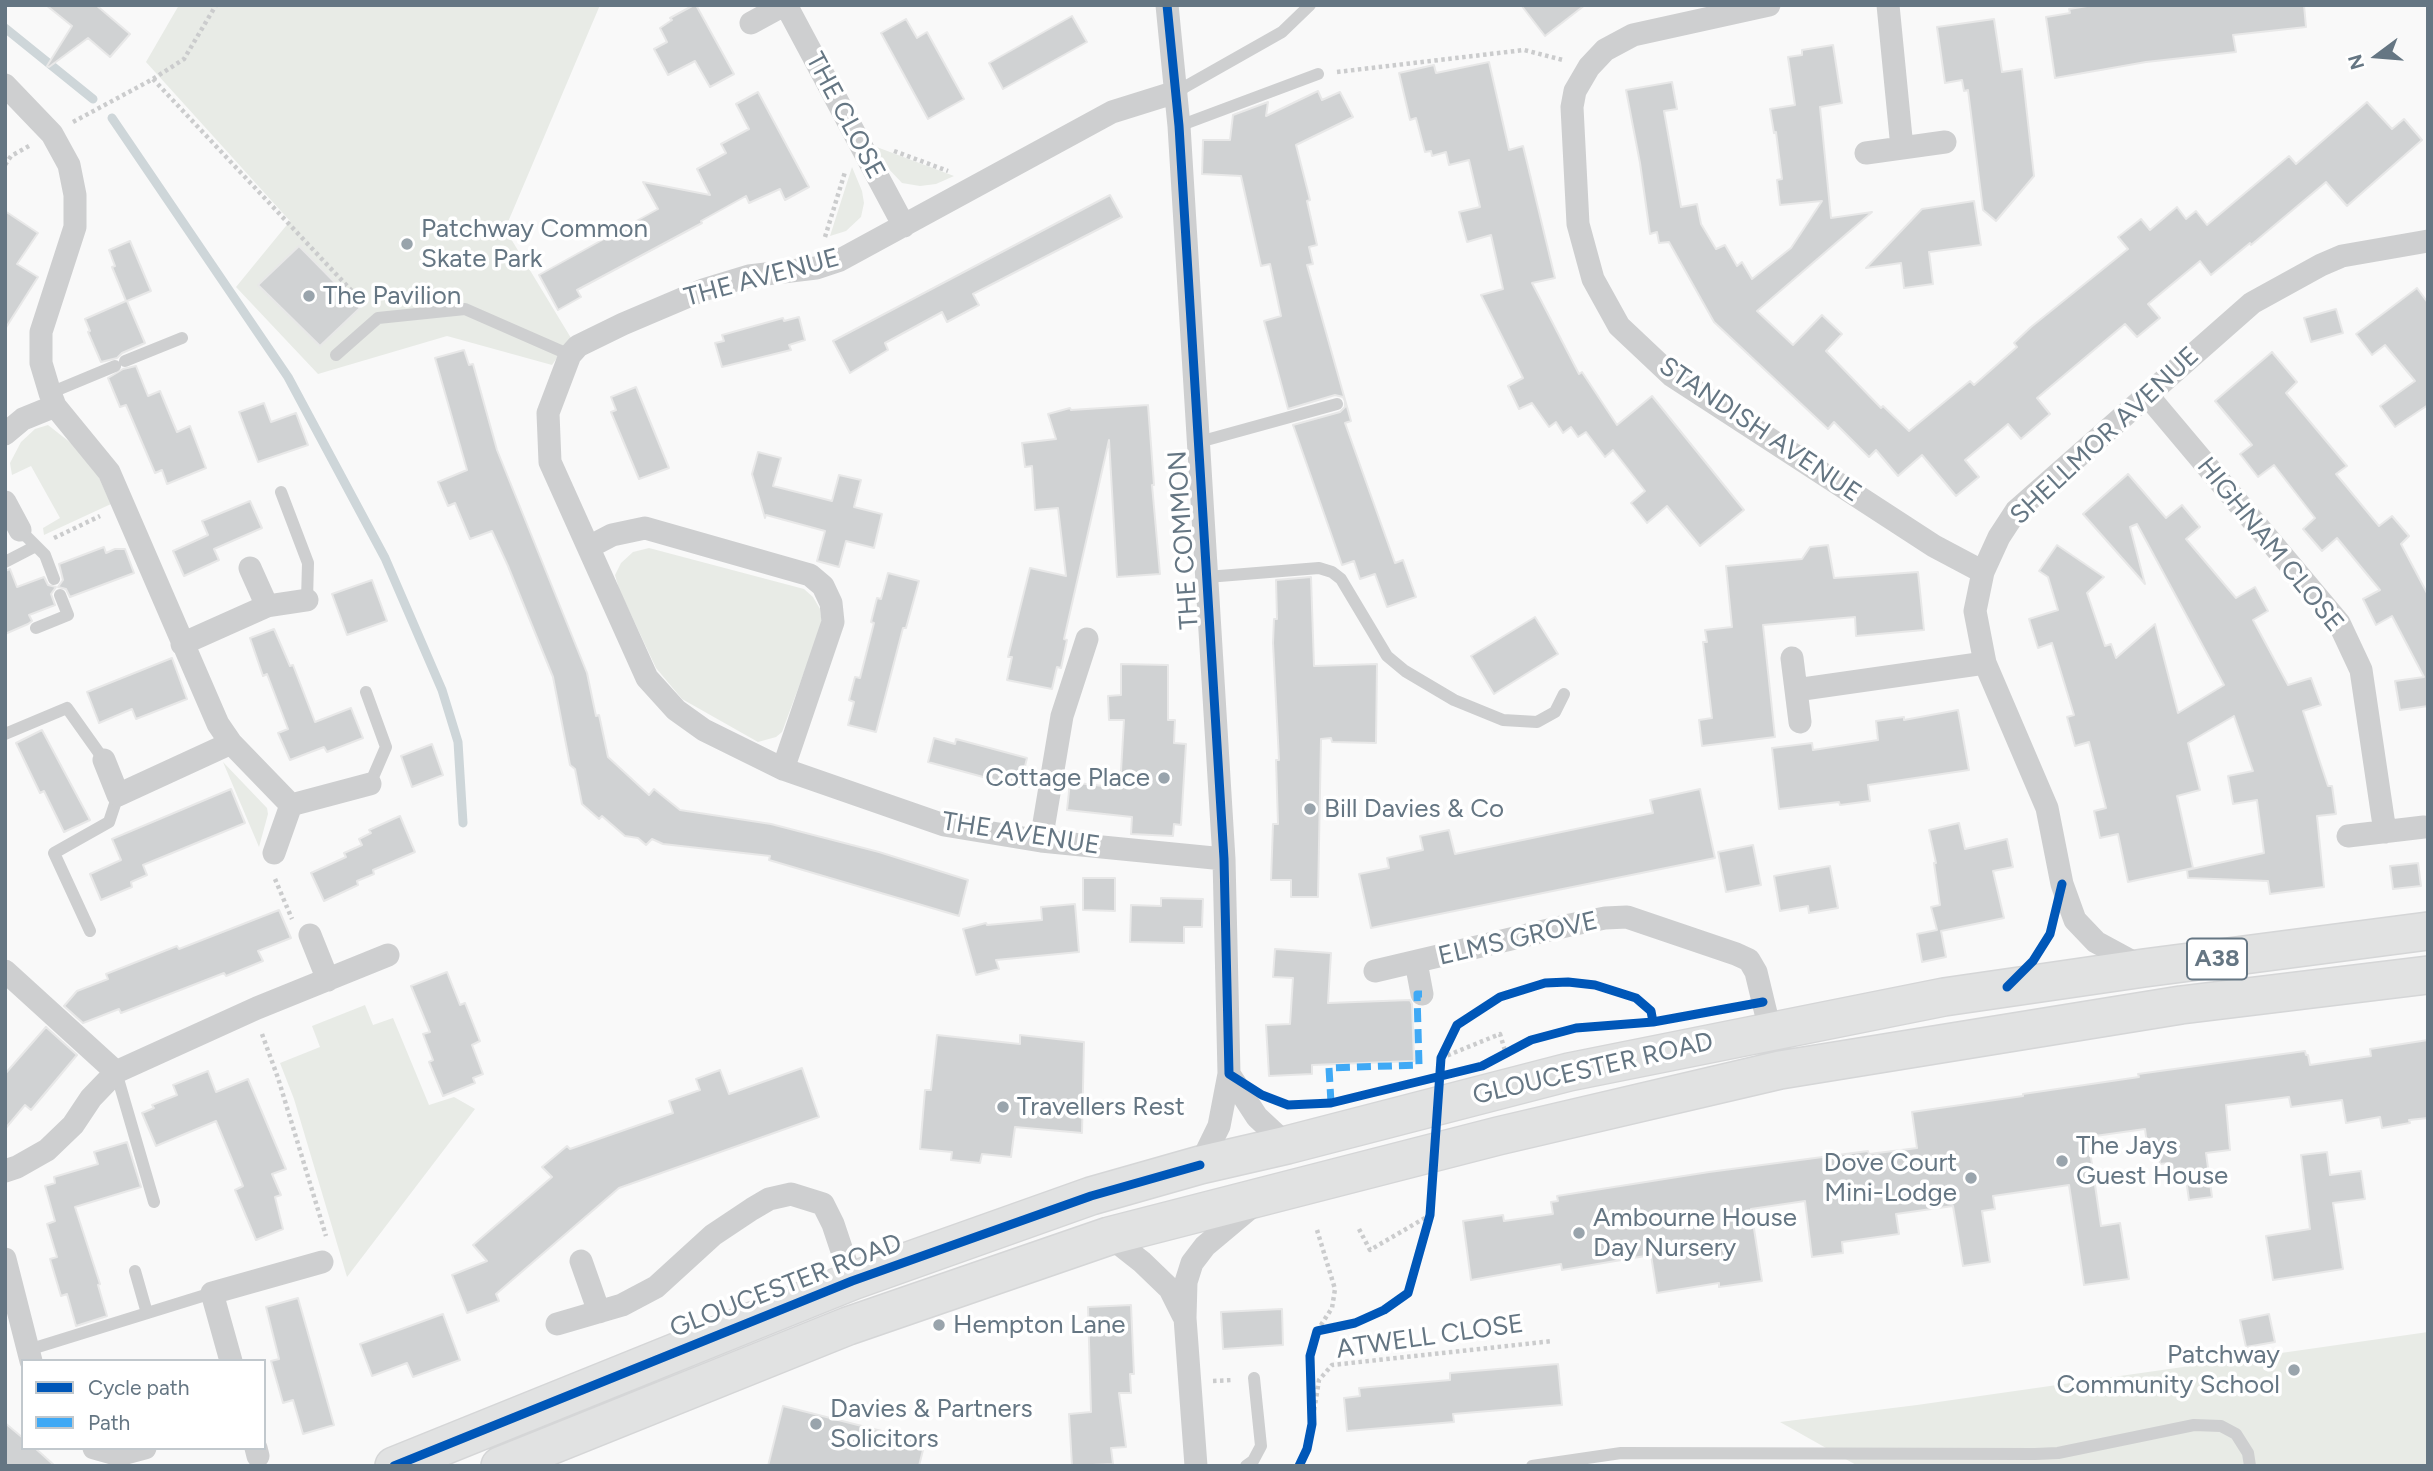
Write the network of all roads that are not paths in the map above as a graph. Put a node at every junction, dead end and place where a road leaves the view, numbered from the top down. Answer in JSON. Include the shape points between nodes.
{"nodes":[{"id":1,"x":785,"y":5,"type":"edge"},
{"id":2,"x":1167,"y":5,"type":"edge"},
{"id":3,"x":1310,"y":5,"type":"edge"},
{"id":4,"x":1769,"y":5,"type":"edge"},
{"id":5,"x":1888,"y":5,"type":"edge"},
{"id":6,"x":1737,"y":8,"type":"edge"},
{"id":7,"x":751,"y":23,"type":"dead end"},
{"id":8,"x":1318,"y":74,"type":"road end"},
{"id":9,"x":5,"y":85,"type":"edge"},
{"id":10,"x":1176,"y":92,"type":"junction"},
{"id":11,"x":1179,"y":126,"type":"junction"},
{"id":12,"x":1945,"y":142,"type":"dead end"},
{"id":13,"x":1902,"y":148,"type":"junction"},
{"id":14,"x":1866,"y":153,"type":"dead end"},
{"id":15,"x":904,"y":226,"type":"junction"},
{"id":16,"x":2428,"y":241,"type":"edge"},
{"id":17,"x":182,"y":338,"type":"dead end"},
{"id":18,"x":336,"y":355,"type":"dead end"},
{"id":19,"x":570,"y":355,"type":"junction"},
{"id":20,"x":2148,"y":396,"type":"junction"},
{"id":21,"x":53,"y":399,"type":"junction"},
{"id":22,"x":1337,"y":404,"type":"dead end"},
{"id":23,"x":5,"y":434,"type":"edge"},
{"id":24,"x":1199,"y":442,"type":"junction"},
{"id":25,"x":281,"y":492,"type":"dead end"},
{"id":26,"x":5,"y":502,"type":"edge"},
{"id":27,"x":27,"y":538,"type":"junction"},
{"id":28,"x":589,"y":547,"type":"junction"},
{"id":29,"x":5,"y":562,"type":"edge"},
{"id":30,"x":250,"y":568,"type":"dead end"},
{"id":31,"x":1983,"y":572,"type":"junction"},
{"id":32,"x":1207,"y":577,"type":"junction"},
{"id":33,"x":54,"y":579,"type":"dead end"},
{"id":34,"x":60,"y":595,"type":"dead end"},
{"id":35,"x":307,"y":600,"type":"joint"},
{"id":36,"x":267,"y":606,"type":"junction"},
{"id":37,"x":36,"y":628,"type":"dead end"},
{"id":38,"x":1087,"y":639,"type":"dead end"},
{"id":39,"x":182,"y":644,"type":"junction"},
{"id":40,"x":1793,"y":658,"type":"dead end"},
{"id":41,"x":1985,"y":663,"type":"junction"},
{"id":42,"x":1796,"y":690,"type":"junction"},
{"id":43,"x":366,"y":692,"type":"dead end"},
{"id":44,"x":1564,"y":694,"type":"dead end"},
{"id":45,"x":1800,"y":722,"type":"dead end"},
{"id":46,"x":5,"y":734,"type":"edge"},
{"id":47,"x":231,"y":743,"type":"junction"},
{"id":48,"x":104,"y":760,"type":"joint"},
{"id":49,"x":783,"y":769,"type":"junction"},
{"id":50,"x":370,"y":784,"type":"joint"},
{"id":51,"x":118,"y":795,"type":"junction"},
{"id":52,"x":291,"y":805,"type":"junction"},
{"id":53,"x":2424,"y":827,"type":"dead end"},
{"id":54,"x":2385,"y":832,"type":"junction"},
{"id":55,"x":2348,"y":836,"type":"dead end"},
{"id":56,"x":1041,"y":842,"type":"junction"},
{"id":57,"x":274,"y":853,"type":"road end"},
{"id":58,"x":1224,"y":859,"type":"junction"},
{"id":59,"x":90,"y":931,"type":"dead end"},
{"id":60,"x":2428,"y":931,"type":"edge"},
{"id":61,"x":310,"y":935,"type":"road end"},
{"id":62,"x":388,"y":955,"type":"dead end"},
{"id":63,"x":1416,"y":962,"type":"junction"},
{"id":64,"x":2144,"y":968,"type":"junction"},
{"id":65,"x":5,"y":971,"type":"edge"},
{"id":66,"x":1375,"y":971,"type":"dead end"},
{"id":67,"x":2428,"y":975,"type":"edge"},
{"id":68,"x":328,"y":980,"type":"junction"},
{"id":69,"x":1422,"y":994,"type":"dead end"},
{"id":70,"x":1770,"y":1030,"type":"junction"},
{"id":71,"x":116,"y":1072,"type":"junction"},
{"id":72,"x":1229,"y":1074,"type":"junction"},
{"id":73,"x":1287,"y":1145,"type":"junction"},
{"id":74,"x":1200,"y":1165,"type":"junction"},
{"id":75,"x":5,"y":1171,"type":"edge"},
{"id":76,"x":1264,"y":1197,"type":"junction"},
{"id":77,"x":154,"y":1202,"type":"dead end"},
{"id":78,"x":1109,"y":1236,"type":"junction"},
{"id":79,"x":5,"y":1259,"type":"edge"},
{"id":80,"x":581,"y":1261,"type":"dead end"},
{"id":81,"x":322,"y":1262,"type":"road end"},
{"id":82,"x":135,"y":1271,"type":"dead end"},
{"id":83,"x":852,"y":1280,"type":"junction"},
{"id":84,"x":212,"y":1293,"type":"junction"},
{"id":85,"x":599,"y":1312,"type":"junction"},
{"id":86,"x":147,"y":1313,"type":"junction"},
{"id":87,"x":1185,"y":1318,"type":"junction"},
{"id":88,"x":557,"y":1324,"type":"dead end"},
{"id":89,"x":13,"y":1329,"type":"edge"},
{"id":90,"x":30,"y":1356,"type":"edge"},
{"id":91,"x":230,"y":1359,"type":"edge"},
{"id":92,"x":1254,"y":1378,"type":"dead end"},
{"id":93,"x":101,"y":1450,"type":"edge"},
{"id":94,"x":138,"y":1450,"type":"edge"},
{"id":95,"x":2035,"y":1460,"type":"edge"},
{"id":96,"x":394,"y":1466,"type":"edge"},
{"id":97,"x":500,"y":1466,"type":"edge"},
{"id":98,"x":1196,"y":1466,"type":"edge"},
{"id":99,"x":1246,"y":1466,"type":"edge"},
{"id":100,"x":1532,"y":1466,"type":"edge"},
{"id":101,"x":2250,"y":1466,"type":"edge"}],
"edges":[{"from":1,"to":7,"type":"street","name":"THE CLOSE"},
{"from":1,"to":15,"type":"street","name":"THE CLOSE"},
{"from":2,"to":10,"type":"street","name":"THE COMMON"},
{"from":3,"to":10,"type":"lane","via":[[1282,32]]},
{"from":4,"to":6,"type":"street","name":"STANDISH AVENUE"},
{"from":5,"to":13,"type":"street"},
{"from":6,"to":31,"type":"street","name":"STANDISH AVENUE","via":[[1633,35],[1605,50],[1575,90],[1578,224],[1593,279],[1619,326],[1671,374]]},
{"from":8,"to":11,"type":"lane"},
{"from":9,"to":21,"type":"street","via":[[52,134],[69,165],[75,195],[75,227],[41,332],[40,363]]},
{"from":10,"to":11,"type":"street","name":"THE COMMON"},
{"from":10,"to":15,"type":"street","name":"THE AVENUE","via":[[1112,112]]},
{"from":11,"to":24,"type":"street","name":"THE COMMON"},
{"from":12,"to":13,"type":"street"},
{"from":13,"to":14,"type":"street"},
{"from":15,"to":19,"type":"street","name":"THE AVENUE","via":[[841,260],[816,268],[749,276],[703,290],[623,324],[578,346]]},
{"from":16,"to":20,"type":"street","name":"SHELLMOR AVENUE","via":[[2342,257],[2298,277],[2252,303]]},
{"from":17,"to":21,"type":"lane"},
{"from":18,"to":19,"type":"lane","via":[[378,318],[465,309]]},
{"from":19,"to":28,"type":"street","name":"THE AVENUE","via":[[548,413],[550,462]]},
{"from":20,"to":31,"type":"street","name":"SHELLMOR AVENUE","via":[[2016,512]]},
{"from":20,"to":54,"type":"street","name":"HIGHNAM CLOSE","via":[[2339,623],[2361,670]]},
{"from":21,"to":23,"type":"street"},
{"from":21,"to":39,"type":"street","via":[[109,472]]},
{"from":22,"to":24,"type":"lane"},
{"from":24,"to":32,"type":"street","name":"THE COMMON"},
{"from":25,"to":35,"type":"lane","via":[[308,563]]},
{"from":26,"to":27,"type":"street"},
{"from":27,"to":29,"type":"lane"},
{"from":27,"to":33,"type":"lane","via":[[45,555]]},
{"from":28,"to":49,"type":"street","name":"THE AVENUE","via":[[647,677],[661,695],[704,730]]},
{"from":28,"to":49,"type":"street","via":[[612,535],[645,528],[810,575],[823,586],[831,603],[832,622]]},
{"from":30,"to":36,"type":"street"},
{"from":31,"to":41,"type":"street","name":"SHELLMOR AVENUE","via":[[1975,611]]},
{"from":32,"to":44,"type":"lane","via":[[1319,568],[1332,572],[1387,656],[1454,700],[1503,720],[1537,722],[1555,712]]},
{"from":32,"to":58,"type":"street","name":"THE COMMON"},
{"from":34,"to":37,"type":"lane","via":[[68,615]]},
{"from":35,"to":36,"type":"street"},
{"from":36,"to":39,"type":"street"},
{"from":38,"to":56,"type":"street","via":[[1062,716]]},
{"from":39,"to":47,"type":"street"},
{"from":40,"to":42,"type":"street"},
{"from":41,"to":42,"type":"street"},
{"from":41,"to":64,"type":"street","name":"SHELLMOR AVENUE","via":[[2047,808],[2062,884],[2075,920],[2096,942]]},
{"from":42,"to":45,"type":"street"},
{"from":43,"to":50,"type":"lane","via":[[386,747]]},
{"from":46,"to":48,"type":"lane","via":[[67,708]]},
{"from":47,"to":51,"type":"street"},
{"from":47,"to":52,"type":"street"},
{"from":48,"to":51,"type":"street"},
{"from":49,"to":56,"type":"street","name":"THE AVENUE","via":[[944,825]]},
{"from":50,"to":52,"type":"street"},
{"from":51,"to":59,"type":"lane","via":[[109,822],[54,853]]},
{"from":52,"to":57,"type":"street"},
{"from":53,"to":54,"type":"street"},
{"from":54,"to":55,"type":"street"},
{"from":56,"to":58,"type":"street","name":"THE AVENUE"},
{"from":58,"to":72,"type":"street","name":"THE COMMON"},
{"from":60,"to":64,"type":"main road","name":"GLOUCESTER ROAD","number":"A38"},
{"from":61,"to":68,"type":"street"},
{"from":62,"to":68,"type":"street"},
{"from":63,"to":66,"type":"street","name":"ELMS GROVE"},
{"from":63,"to":69,"type":"street","name":"ELMS GROVE"},
{"from":63,"to":70,"type":"street","name":"ELMS GROVE","via":[[1570,925],[1627,917],[1749,960]]},
{"from":64,"to":70,"type":"main road","name":"GLOUCESTER ROAD","number":"A38","via":[[1944,997]]},
{"from":65,"to":71,"type":"street"},
{"from":67,"to":76,"type":"main road","name":"GLOUCESTER ROAD","number":"A38","via":[[2181,1005],[1780,1070]]},
{"from":68,"to":71,"type":"street"},
{"from":70,"to":73,"type":"main road","name":"GLOUCESTER ROAD","number":"A38","via":[[1525,1082]]},
{"from":71,"to":75,"type":"street","via":[[47,1150]]},
{"from":71,"to":77,"type":"lane"},
{"from":72,"to":73,"type":"street","via":[[1256,1117]]},
{"from":72,"to":74,"type":"street","name":"THE COMMON","via":[[1219,1126]]},
{"from":73,"to":74,"type":"main road","name":"GLOUCESTER ROAD","number":"A38"},
{"from":74,"to":83,"type":"main road","name":"GLOUCESTER ROAD","number":"A38","via":[[1091,1196]]},
{"from":76,"to":78,"type":"main road","name":"GLOUCESTER ROAD","number":"A38"},
{"from":76,"to":87,"type":"street","via":[[1205,1246],[1192,1263],[1186,1282]]},
{"from":78,"to":87,"type":"street","via":[[1170,1289]]},
{"from":78,"to":97,"type":"main road","name":"GLOUCESTER ROAD","number":"A38","via":[[848,1326]]},
{"from":79,"to":89,"type":"street"},
{"from":80,"to":85,"type":"street"},
{"from":81,"to":84,"type":"street"},
{"from":82,"to":86,"type":"lane"},
{"from":83,"to":85,"type":"street","via":[[824,1204],[791,1194],[769,1199],[732,1222],[656,1287]]},
{"from":83,"to":96,"type":"main road","name":"GLOUCESTER ROAD","number":"A38"},
{"from":84,"to":86,"type":"lane"},
{"from":84,"to":91,"type":"street"},
{"from":85,"to":88,"type":"street"},
{"from":86,"to":90,"type":"lane"},
{"from":87,"to":98,"type":"street"},
{"from":89,"to":90,"type":"street"},
{"from":92,"to":99,"type":"lane","via":[[1261,1446]]},
{"from":93,"to":94,"type":"street","via":[[119,1455]]},
{"from":95,"to":100,"type":"lane","via":[[1620,1453]]},
{"from":95,"to":101,"type":"lane","via":[[2194,1425],[2221,1426],[2236,1434]]}]}
